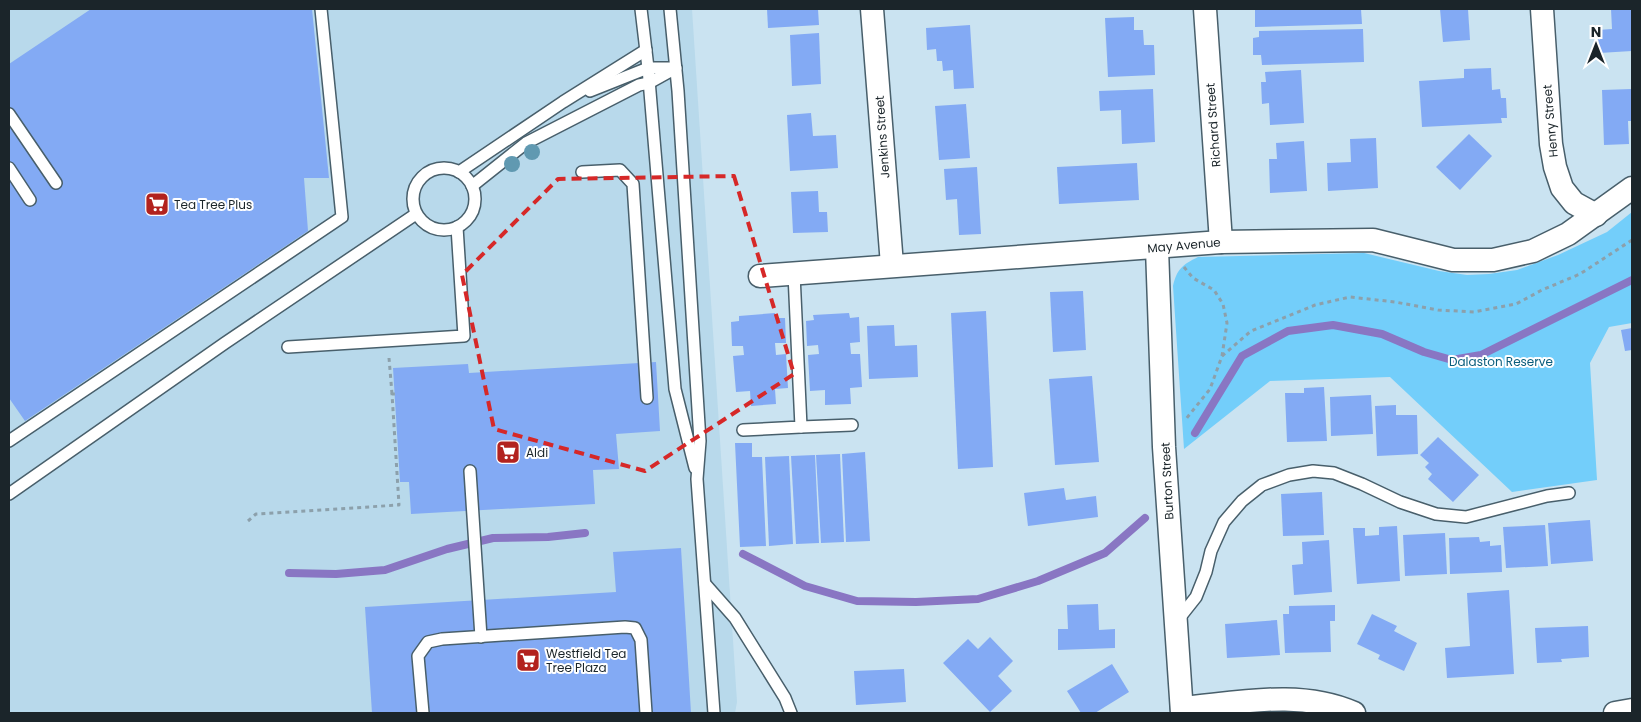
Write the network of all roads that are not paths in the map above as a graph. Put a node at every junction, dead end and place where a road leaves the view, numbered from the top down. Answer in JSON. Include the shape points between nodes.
{"nodes":[{"id":1,"x":321,"y":9,"type":"edge"},
{"id":2,"x":641,"y":9,"type":"edge"},
{"id":3,"x":670,"y":9,"type":"edge"},
{"id":4,"x":872,"y":9,"type":"edge"},
{"id":5,"x":1205,"y":9,"type":"edge"},
{"id":6,"x":1542,"y":9,"type":"edge"},
{"id":7,"x":646,"y":50,"type":"junction"},
{"id":8,"x":648,"y":68,"type":"junction"},
{"id":9,"x":676,"y":68,"type":"junction"},
{"id":10,"x":649,"y":83,"type":"junction"},
{"id":11,"x":563,"y":102,"type":"junction"},
{"id":12,"x":9,"y":114,"type":"edge"},
{"id":13,"x":9,"y":168,"type":"edge"},
{"id":14,"x":459,"y":172,"type":"junction"},
{"id":15,"x":582,"y":172,"type":"dead end"},
{"id":16,"x":56,"y":183,"type":"dead end"},
{"id":17,"x":472,"y":186,"type":"junction"},
{"id":18,"x":1632,"y":188,"type":"edge"},
{"id":19,"x":30,"y":200,"type":"dead end"},
{"id":20,"x":416,"y":214,"type":"junction"},
{"id":21,"x":1596,"y":215,"type":"junction"},
{"id":22,"x":457,"y":228,"type":"junction"},
{"id":23,"x":1221,"y":242,"type":"junction"},
{"id":24,"x":1163,"y":247,"type":"junction"},
{"id":25,"x":892,"y":265,"type":"junction"},
{"id":26,"x":794,"y":274,"type":"junction"},
{"id":27,"x":760,"y":276,"type":"dead end"},
{"id":28,"x":288,"y":347,"type":"dead end"},
{"id":29,"x":647,"y":398,"type":"dead end"},
{"id":30,"x":852,"y":425,"type":"dead end"},
{"id":31,"x":801,"y":427,"type":"junction"},
{"id":32,"x":743,"y":430,"type":"dead end"},
{"id":33,"x":9,"y":441,"type":"edge"},
{"id":34,"x":470,"y":471,"type":"dead end"},
{"id":35,"x":698,"y":479,"type":"junction"},
{"id":36,"x":1569,"y":493,"type":"dead end"},
{"id":37,"x":9,"y":494,"type":"edge"},
{"id":38,"x":704,"y":584,"type":"junction"},
{"id":39,"x":1176,"y":622,"type":"junction"},
{"id":40,"x":481,"y":637,"type":"junction"},
{"id":41,"x":1182,"y":710,"type":"edge"},
{"id":42,"x":1632,"y":710,"type":"edge"},
{"id":43,"x":423,"y":713,"type":"edge"},
{"id":44,"x":646,"y":713,"type":"edge"},
{"id":45,"x":714,"y":713,"type":"edge"},
{"id":46,"x":791,"y":713,"type":"edge"},
{"id":47,"x":1354,"y":713,"type":"edge"},
{"id":48,"x":1615,"y":713,"type":"edge"}],
"edges":[{"from":1,"to":33,"type":"lane","via":[[342,217]]},
{"from":2,"to":7,"type":"lane"},
{"from":3,"to":9,"type":"lane"},
{"from":4,"to":25,"type":"street","name":"Jenkins Street"},
{"from":5,"to":23,"type":"street","name":"Richard Street"},
{"from":6,"to":21,"type":"street","name":"Henry Street","via":[[1555,167],[1562,188],[1574,203]]},
{"from":7,"to":8,"type":"lane"},
{"from":7,"to":11,"type":"lane"},
{"from":8,"to":9,"type":"lane"},
{"from":8,"to":10,"type":"lane"},
{"from":8,"to":11,"type":"lane"},
{"from":9,"to":10,"type":"lane"},
{"from":9,"to":35,"type":"lane","via":[[700,440]]},
{"from":10,"to":17,"type":"lane","via":[[639,85],[526,143]]},
{"from":10,"to":35,"type":"lane","via":[[675,389]]},
{"from":11,"to":14,"type":"lane"},
{"from":12,"to":16,"type":"lane"},
{"from":13,"to":19,"type":"lane"},
{"from":14,"to":17,"type":"lane"},
{"from":14,"to":20,"type":"lane","via":[[440,169],[422,177],[413,194]]},
{"from":15,"to":29,"type":"lane","via":[[620,170],[633,184]]},
{"from":17,"to":22,"type":"lane","via":[[475,195],[471,214]]},
{"from":18,"to":21,"type":"street","name":"May Avenue"},
{"from":20,"to":22,"type":"lane","via":[[429,227],[438,230]]},
{"from":20,"to":37,"type":"lane"},
{"from":21,"to":23,"type":"street","name":"May Avenue","via":[[1568,234],[1532,251],[1493,260],[1453,260],[1373,240]]},
{"from":22,"to":28,"type":"lane","via":[[464,336]]},
{"from":23,"to":24,"type":"street","name":"May Avenue"},
{"from":24,"to":25,"type":"street","name":"May Avenue"},
{"from":24,"to":39,"type":"street","name":"Burton Street","via":[[1164,447]]},
{"from":25,"to":26,"type":"street","name":"May Avenue"},
{"from":26,"to":27,"type":"street","name":"May Avenue"},
{"from":26,"to":31,"type":"lane"},
{"from":30,"to":31,"type":"lane"},
{"from":31,"to":32,"type":"lane"},
{"from":34,"to":40,"type":"lane"},
{"from":35,"to":38,"type":"lane"},
{"from":36,"to":39,"type":"lane","via":[[1466,517],[1436,514],[1400,502],[1334,473],[1313,471],[1289,475],[1262,485],[1224,522],[1196,597]]},
{"from":38,"to":45,"type":"lane"},
{"from":38,"to":46,"type":"lane","via":[[735,618]]},
{"from":39,"to":41,"type":"street","name":"Burton Street"},
{"from":40,"to":43,"type":"lane","via":[[428,642],[418,656]]},
{"from":40,"to":44,"type":"lane","via":[[635,628],[641,640]]},
{"from":41,"to":47,"type":"street","via":[[1284,699],[1318,702]]},
{"from":42,"to":48,"type":"street"}]}
